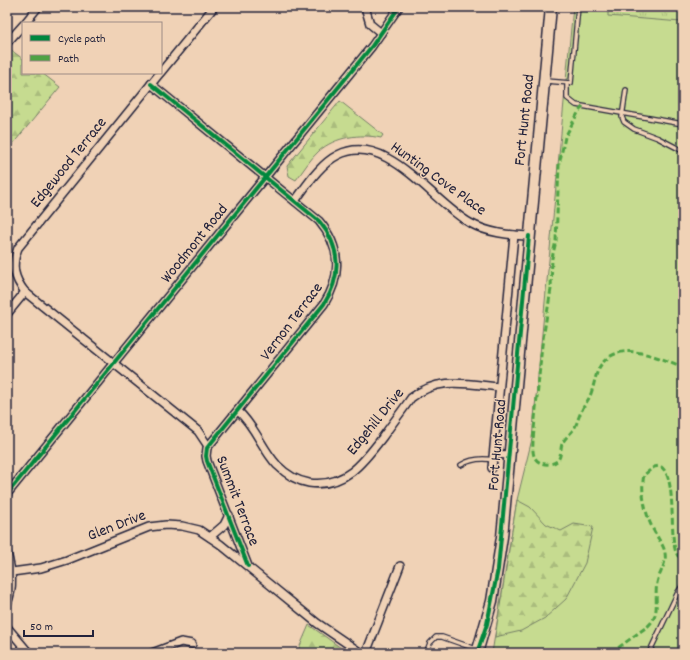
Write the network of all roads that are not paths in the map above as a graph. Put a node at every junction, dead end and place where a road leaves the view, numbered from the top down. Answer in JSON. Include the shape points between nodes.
{"nodes":[{"id":1,"x":38,"y":7,"type":"edge"},
{"id":2,"x":214,"y":7,"type":"edge"},
{"id":3,"x":364,"y":7,"type":"edge"},
{"id":4,"x":399,"y":7,"type":"edge"},
{"id":5,"x":551,"y":7,"type":"edge"},
{"id":6,"x":578,"y":7,"type":"edge"},
{"id":7,"x":26,"y":22,"type":"edge"},
{"id":8,"x":22,"y":26,"type":"edge"},
{"id":9,"x":381,"y":33,"type":"junction"},
{"id":10,"x":7,"y":43,"type":"edge"},
{"id":11,"x":162,"y":72,"type":"edge"},
{"id":12,"x":160,"y":74,"type":"edge"},
{"id":13,"x":543,"y":81,"type":"junction"},
{"id":14,"x":569,"y":83,"type":"junction"},
{"id":15,"x":151,"y":84,"type":"junction"},
{"id":16,"x":626,"y":90,"type":"dead end"},
{"id":17,"x":623,"y":112,"type":"junction"},
{"id":18,"x":683,"y":124,"type":"edge"},
{"id":19,"x":683,"y":151,"type":"edge"},
{"id":20,"x":265,"y":177,"type":"junction"},
{"id":21,"x":295,"y":201,"type":"junction"},
{"id":22,"x":514,"y":236,"type":"junction"},
{"id":23,"x":529,"y":236,"type":"junction"},
{"id":24,"x":25,"y":292,"type":"junction"},
{"id":25,"x":7,"y":314,"type":"edge"},
{"id":26,"x":114,"y":363,"type":"junction"},
{"id":27,"x":499,"y":387,"type":"junction"},
{"id":28,"x":238,"y":411,"type":"junction"},
{"id":29,"x":208,"y":446,"type":"junction"},
{"id":30,"x":509,"y":455,"type":"junction"},
{"id":31,"x":493,"y":457,"type":"junction"},
{"id":32,"x":461,"y":464,"type":"dead end"},
{"id":33,"x":492,"y":468,"type":"dead end"},
{"id":34,"x":7,"y":494,"type":"edge"},
{"id":35,"x":229,"y":515,"type":"junction"},
{"id":36,"x":210,"y":537,"type":"junction"},
{"id":37,"x":7,"y":553,"type":"edge"},
{"id":38,"x":248,"y":566,"type":"junction"},
{"id":39,"x":400,"y":566,"type":"dead end"},
{"id":40,"x":12,"y":572,"type":"junction"},
{"id":41,"x":683,"y":585,"type":"edge"},
{"id":42,"x":7,"y":604,"type":"edge"},
{"id":43,"x":7,"y":627,"type":"edge"},
{"id":44,"x":192,"y":644,"type":"dead end"},
{"id":45,"x":478,"y":652,"type":"edge"},
{"id":46,"x":29,"y":653,"type":"edge"},
{"id":47,"x":152,"y":653,"type":"edge"},
{"id":48,"x":361,"y":653,"type":"edge"},
{"id":49,"x":366,"y":653,"type":"edge"},
{"id":50,"x":426,"y":653,"type":"edge"},
{"id":51,"x":649,"y":653,"type":"edge"}],
"edges":[{"from":1,"to":7,"type":"street"},
{"from":2,"to":11,"type":"street","name":"Edgewood Terrace"},
{"from":3,"to":9,"type":"street","via":[[370,24]]},
{"from":4,"to":9,"type":"street","name":"Woodmont Road"},
{"from":5,"to":13,"type":"main road","name":"Fort Hunt Road"},
{"from":6,"to":14,"type":"lane"},
{"from":8,"to":10,"type":"street"},
{"from":9,"to":20,"type":"street","name":"Woodmont Road"},
{"from":12,"to":15,"type":"street","name":"Edgewood Terrace"},
{"from":13,"to":14,"type":"lane"},
{"from":13,"to":23,"type":"main road","name":"Fort Hunt Road"},
{"from":14,"to":17,"type":"lane","via":[[567,98],[576,105]]},
{"from":15,"to":20,"type":"street","name":"Vernon Terrace"},
{"from":15,"to":24,"type":"street","name":"Edgewood Terrace","via":[[18,248],[14,257],[14,273]]},
{"from":16,"to":17,"type":"lane"},
{"from":17,"to":18,"type":"lane"},
{"from":17,"to":19,"type":"lane","via":[[622,119],[628,126],[664,140]]},
{"from":20,"to":21,"type":"street","name":"Vernon Terrace"},
{"from":20,"to":26,"type":"street","name":"Woodmont Road"},
{"from":21,"to":22,"type":"street","name":"Hunting Cove Place","via":[[322,167],[337,155],[355,149],[372,150],[389,159],[468,222],[486,230]]},
{"from":21,"to":28,"type":"street","name":"Vernon Terrace","via":[[319,221],[331,238],[337,260],[335,282],[324,304]]},
{"from":22,"to":23,"type":"street"},
{"from":22,"to":27,"type":"street","name":"Fort Hunt Road"},
{"from":23,"to":30,"type":"main road","name":"Fort Hunt Road"},
{"from":24,"to":25,"type":"street"},
{"from":24,"to":26,"type":"street","name":"Summit Terrace"},
{"from":26,"to":29,"type":"street","name":"Summit Terrace","via":[[198,431]]},
{"from":26,"to":34,"type":"street","name":"Woodmont Road"},
{"from":27,"to":28,"type":"street","name":"Edgehill Drive","via":[[441,383],[419,392],[359,468],[343,478],[325,483],[304,482],[285,473],[274,462]]},
{"from":27,"to":31,"type":"street","name":"Fort Hunt Road"},
{"from":28,"to":29,"type":"street","name":"Vernon Terrace"},
{"from":29,"to":35,"type":"street","name":"Summit Terrace","via":[[207,462]]},
{"from":30,"to":31,"type":"street","name":"Fort Hunt Road"},
{"from":30,"to":45,"type":"main road","name":"Fort Hunt Road","via":[[498,569],[487,624]]},
{"from":31,"to":32,"type":"lane"},
{"from":31,"to":33,"type":"street"},
{"from":35,"to":36,"type":"street","via":[[224,525]]},
{"from":35,"to":38,"type":"street","name":"Summit Terrace"},
{"from":36,"to":38,"type":"street","name":"Glen Drive"},
{"from":36,"to":40,"type":"street","name":"Glen Drive","via":[[199,530],[182,526],[157,526],[67,560],[41,568]]},
{"from":37,"to":40,"type":"street"},
{"from":38,"to":48,"type":"street","name":"Glen Drive","via":[[317,623]]},
{"from":39,"to":49,"type":"street"},
{"from":40,"to":42,"type":"street","via":[[12,586]]},
{"from":41,"to":51,"type":"lane"},
{"from":43,"to":46,"type":"street"},
{"from":44,"to":47,"type":"street","via":[[181,642]]},
{"from":45,"to":50,"type":"lane","via":[[442,637],[436,637]]}]}
